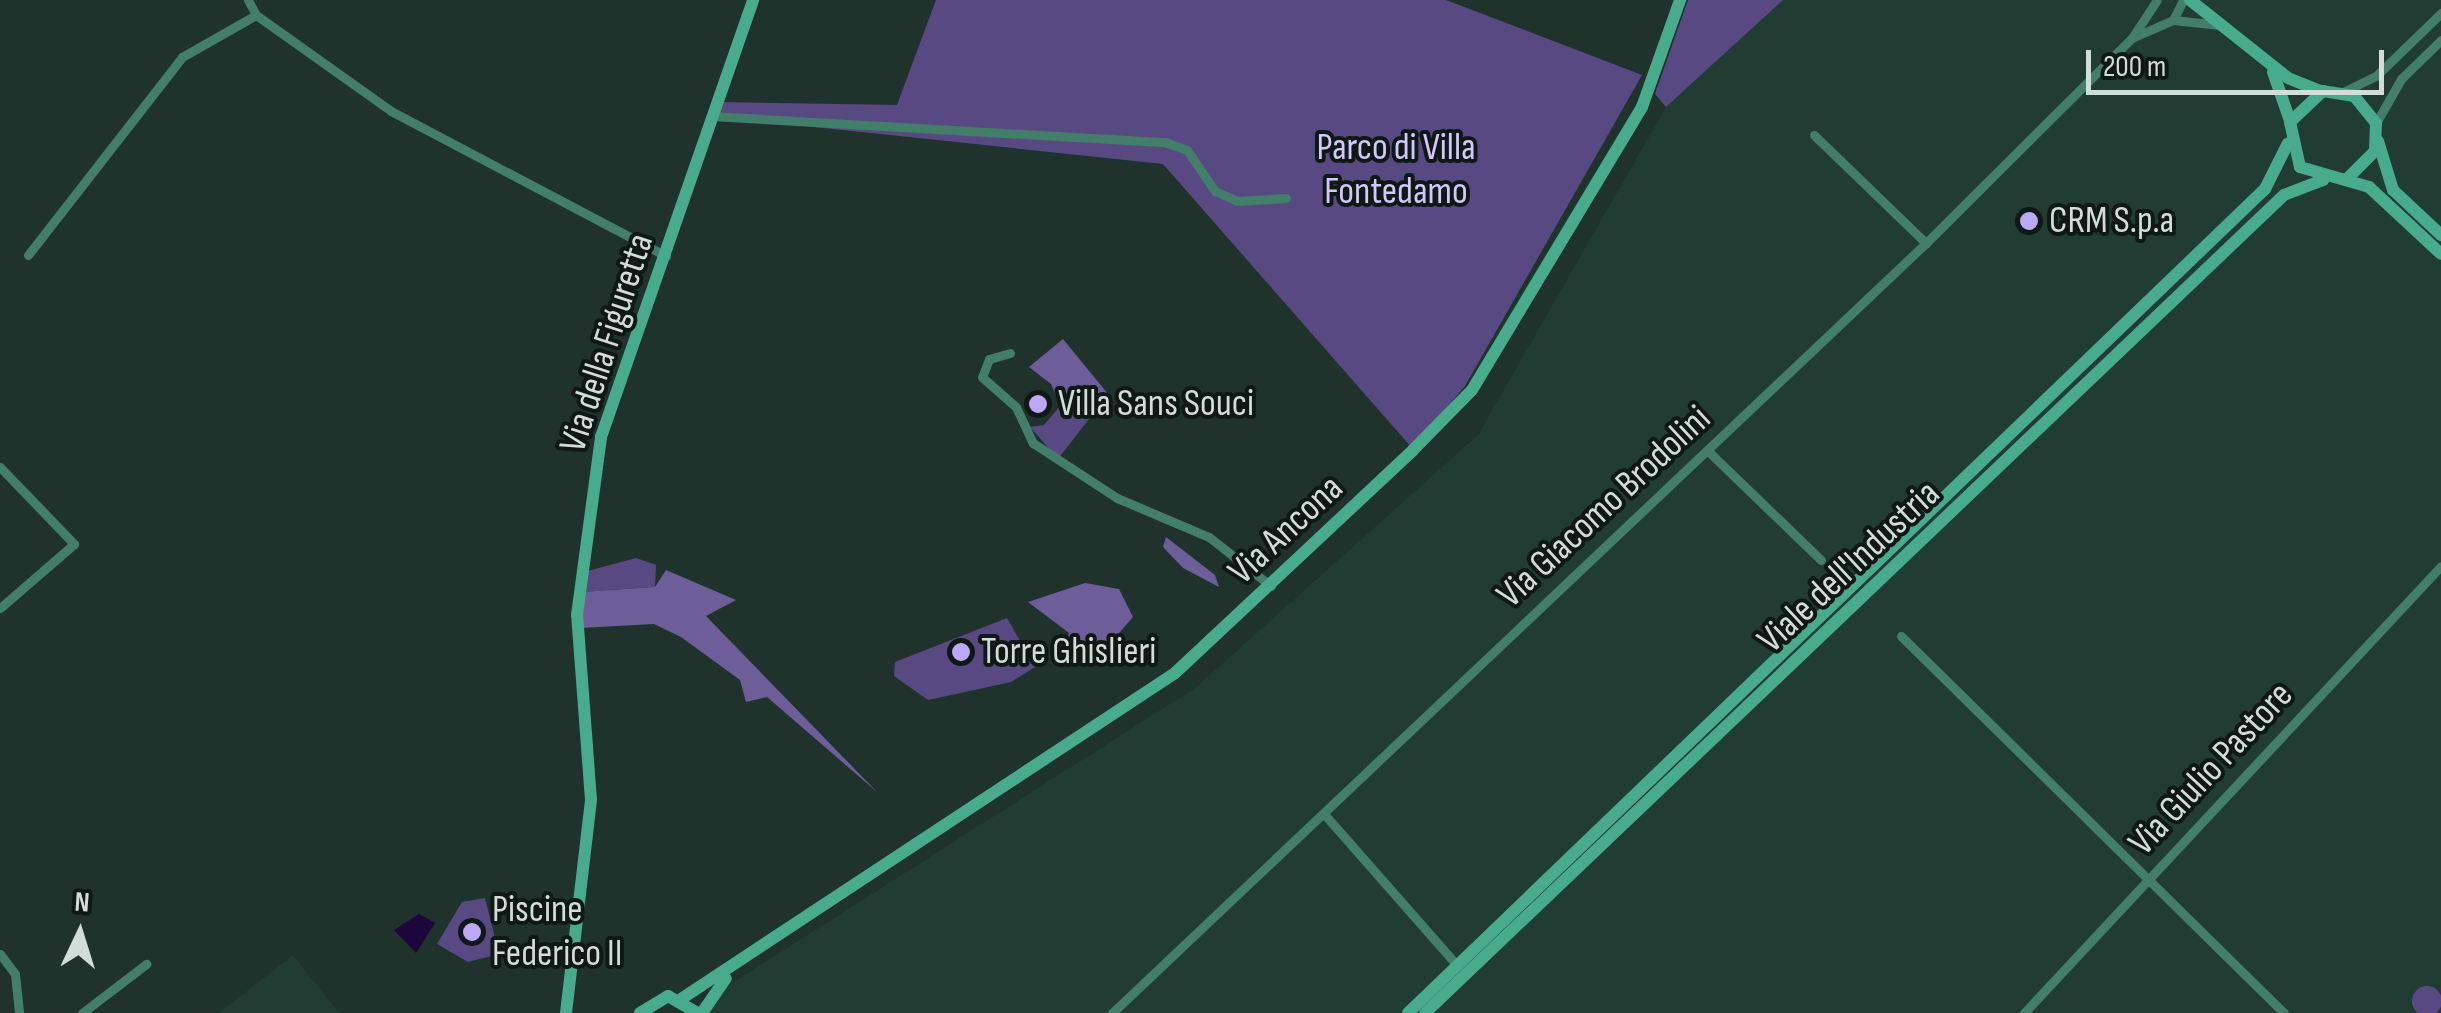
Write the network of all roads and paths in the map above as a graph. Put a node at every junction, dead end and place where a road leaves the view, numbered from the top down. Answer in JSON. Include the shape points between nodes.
{"nodes":[{"id":1,"x":248,"y":0,"type":"edge"},
{"id":2,"x":753,"y":0,"type":"edge"},
{"id":3,"x":1680,"y":0,"type":"edge"},
{"id":4,"x":2167,"y":0,"type":"edge"},
{"id":5,"x":2186,"y":0,"type":"edge"},
{"id":6,"x":2157,"y":4,"type":"edge"},
{"id":7,"x":2441,"y":14,"type":"edge"},
{"id":8,"x":256,"y":16,"type":"junction"},
{"id":9,"x":2173,"y":20,"type":"junction"},
{"id":10,"x":2221,"y":25,"type":"junction"},
{"id":11,"x":2132,"y":38,"type":"junction"},
{"id":12,"x":2438,"y":45,"type":"edge"},
{"id":13,"x":2266,"y":62,"type":"junction"},
{"id":14,"x":2323,"y":92,"type":"junction"},
{"id":15,"x":2343,"y":92,"type":"junction"},
{"id":16,"x":711,"y":116,"type":"junction"},
{"id":17,"x":2290,"y":122,"type":"junction"},
{"id":18,"x":2376,"y":123,"type":"junction"},
{"id":19,"x":1814,"y":135,"type":"dead end"},
{"id":20,"x":2378,"y":139,"type":"junction"},
{"id":21,"x":2288,"y":143,"type":"junction"},
{"id":22,"x":2348,"y":178,"type":"junction"},
{"id":23,"x":2323,"y":180,"type":"junction"},
{"id":24,"x":1286,"y":198,"type":"dead end"},
{"id":25,"x":2441,"y":235,"type":"edge"},
{"id":26,"x":1926,"y":244,"type":"junction"},
{"id":27,"x":2441,"y":254,"type":"edge"},
{"id":28,"x":28,"y":255,"type":"dead end"},
{"id":29,"x":668,"y":258,"type":"junction"},
{"id":30,"x":1010,"y":353,"type":"dead end"},
{"id":31,"x":1708,"y":451,"type":"junction"},
{"id":32,"x":0,"y":467,"type":"edge"},
{"id":33,"x":1821,"y":560,"type":"dead end"},
{"id":34,"x":2441,"y":566,"type":"edge"},
{"id":35,"x":1271,"y":586,"type":"junction"},
{"id":36,"x":0,"y":608,"type":"edge"},
{"id":37,"x":1900,"y":636,"type":"dead end"},
{"id":38,"x":1325,"y":815,"type":"junction"},
{"id":39,"x":2154,"y":875,"type":"junction"},
{"id":40,"x":762,"y":947,"type":"junction"},
{"id":41,"x":0,"y":954,"type":"edge"},
{"id":42,"x":146,"y":964,"type":"dead end"},
{"id":43,"x":1457,"y":965,"type":"junction"},
{"id":44,"x":682,"y":999,"type":"junction"},
{"id":45,"x":19,"y":1013,"type":"edge"},
{"id":46,"x":82,"y":1013,"type":"edge"},
{"id":47,"x":566,"y":1013,"type":"edge"},
{"id":48,"x":640,"y":1013,"type":"edge"},
{"id":49,"x":699,"y":1013,"type":"edge"},
{"id":50,"x":1112,"y":1013,"type":"edge"},
{"id":51,"x":1408,"y":1013,"type":"edge"},
{"id":52,"x":1425,"y":1013,"type":"edge"},
{"id":53,"x":2024,"y":1013,"type":"edge"},
{"id":54,"x":2284,"y":1013,"type":"edge"}],
"edges":[{"from":1,"to":8,"type":"street"},
{"from":2,"to":16,"type":"main road","name":"Via della Figuretta"},
{"from":3,"to":35,"type":"main road","name":"Via Ancona","via":[[1642,107],[1472,390]]},
{"from":4,"to":6,"type":"street","name":"Via Giacomo Brodolini"},
{"from":5,"to":9,"type":"street"},
{"from":5,"to":10,"type":"main road"},
{"from":6,"to":11,"type":"street","name":"Via Giacomo Brodolini"},
{"from":7,"to":15,"type":"street","via":[[2376,76]]},
{"from":8,"to":28,"type":"street","via":[[182,57]]},
{"from":8,"to":29,"type":"street","via":[[390,111]]},
{"from":9,"to":10,"type":"street","name":"Via Giacomo Brodolini"},
{"from":9,"to":11,"type":"street","name":"Via Giacomo Brodolini"},
{"from":10,"to":13,"type":"main road"},
{"from":11,"to":26,"type":"street","name":"Via Giacomo Brodolini"},
{"from":12,"to":18,"type":"street"},
{"from":13,"to":14,"type":"main road"},
{"from":13,"to":17,"type":"main road","via":[[2285,90]]},
{"from":14,"to":15,"type":"main road"},
{"from":14,"to":17,"type":"main road"},
{"from":15,"to":18,"type":"main road"},
{"from":16,"to":24,"type":"street","via":[[1165,142],[1187,150],[1214,191],[1237,201]]},
{"from":16,"to":29,"type":"main road","name":"Via della Figuretta"},
{"from":17,"to":21,"type":"main road"},
{"from":18,"to":20,"type":"main road"},
{"from":19,"to":26,"type":"street"},
{"from":20,"to":22,"type":"main road","via":[[2369,163]]},
{"from":20,"to":25,"type":"main road","via":[[2393,190]]},
{"from":21,"to":23,"type":"main road","via":[[2300,167]]},
{"from":21,"to":43,"type":"main road","name":"Viale dell'Industria","via":[[2265,189]]},
{"from":22,"to":23,"type":"main road"},
{"from":22,"to":27,"type":"main road"},
{"from":23,"to":52,"type":"main road","name":"Viale dell'Industria","via":[[2284,195]]},
{"from":26,"to":31,"type":"street","name":"Via Giacomo Brodolini"},
{"from":29,"to":47,"type":"main road","name":"Via della Figuretta","via":[[601,437],[580,568],[578,671],[591,800]]},
{"from":30,"to":35,"type":"street","via":[[989,359],[982,377],[1016,407],[1032,444],[1118,498],[1209,536]]},
{"from":31,"to":33,"type":"street"},
{"from":31,"to":38,"type":"street","name":"Via Giacomo Brodolini"},
{"from":32,"to":36,"type":"street","via":[[74,544]]},
{"from":34,"to":39,"type":"street","name":"Via Giulio Pastore"},
{"from":35,"to":40,"type":"main road","name":"Via Ancona","via":[[1175,674]]},
{"from":37,"to":39,"type":"street"},
{"from":38,"to":43,"type":"street"},
{"from":38,"to":50,"type":"street","name":"Via Giacomo Brodolini"},
{"from":39,"to":53,"type":"street","name":"Via Giulio Pastore"},
{"from":39,"to":54,"type":"street"},
{"from":40,"to":44,"type":"main road","name":"Via Ancona"},
{"from":40,"to":49,"type":"main road","name":"Via Ancona","via":[[716,986]]},
{"from":41,"to":45,"type":"street","via":[[15,974]]},
{"from":42,"to":46,"type":"street"},
{"from":43,"to":51,"type":"main road","name":"Viale dell'Industria"},
{"from":44,"to":48,"type":"main road","name":"Via Ancona","via":[[661,997]]},
{"from":44,"to":49,"type":"main road","name":"Via Ancona"}]}
